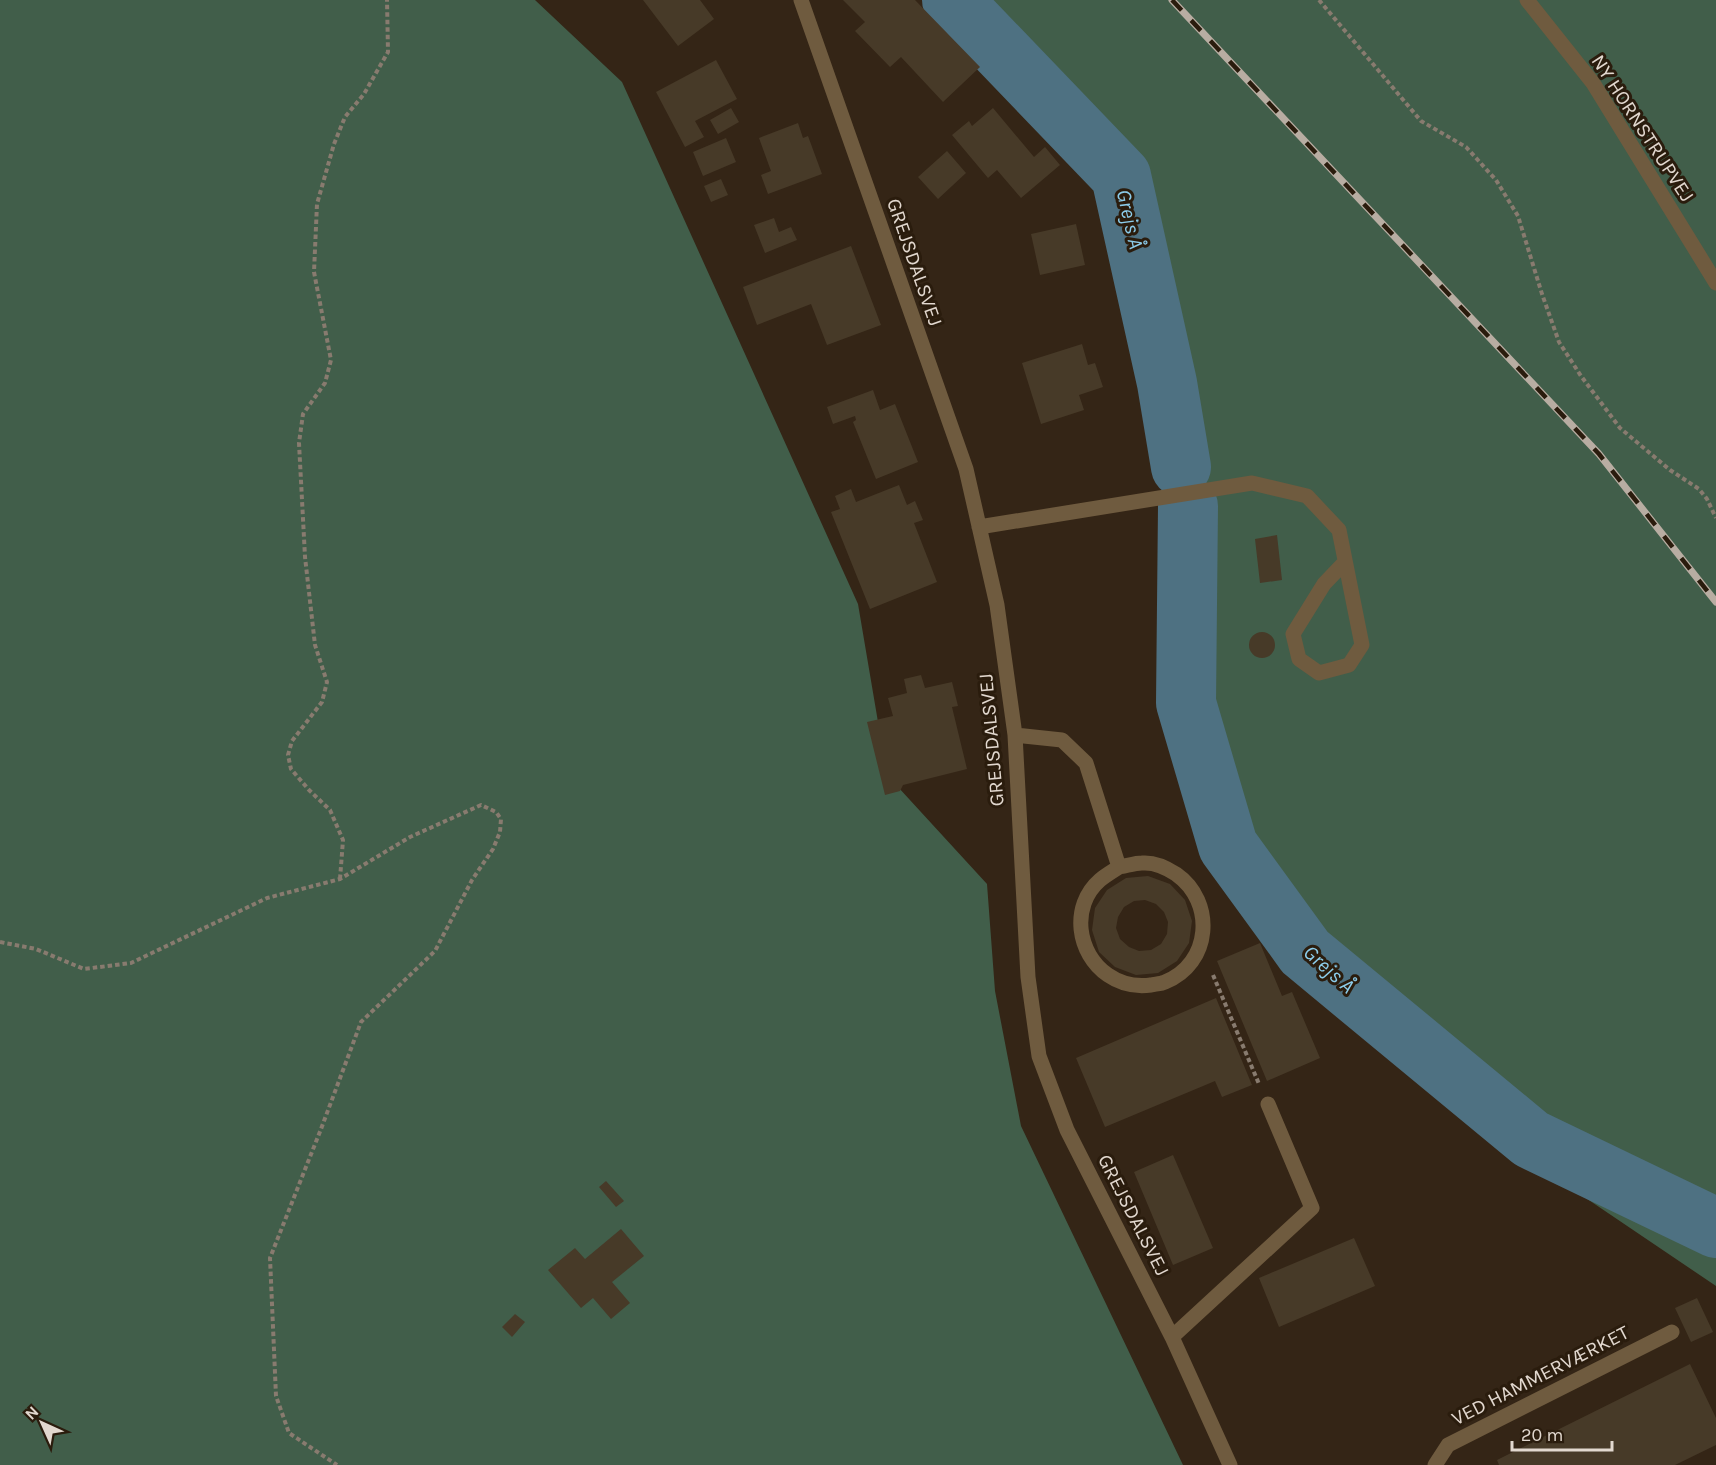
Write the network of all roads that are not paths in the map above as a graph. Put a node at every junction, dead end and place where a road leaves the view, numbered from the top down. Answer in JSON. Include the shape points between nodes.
{"nodes":[{"id":1,"x":801,"y":0,"type":"edge"},
{"id":2,"x":1527,"y":0,"type":"edge"},
{"id":3,"x":1716,"y":283,"type":"edge"},
{"id":4,"x":979,"y":527,"type":"junction"},
{"id":5,"x":1345,"y":562,"type":"junction"},
{"id":6,"x":1015,"y":735,"type":"junction"},
{"id":7,"x":1119,"y":867,"type":"junction"},
{"id":8,"x":1268,"y":1104,"type":"road end"},
{"id":9,"x":1672,"y":1332,"type":"dead end"},
{"id":10,"x":1172,"y":1337,"type":"junction"},
{"id":11,"x":1230,"y":1465,"type":"edge"},
{"id":12,"x":1435,"y":1465,"type":"edge"}],
"edges":[{"from":1,"to":4,"type":"street","name":"GREJSDALSVEJ","via":[[966,469]]},
{"from":2,"to":3,"type":"street","name":"NY HORNSTRUPVEJ","via":[[1593,82]]},
{"from":4,"to":5,"type":"street","via":[[1252,483],[1307,496],[1339,530]]},
{"from":4,"to":6,"type":"street","name":"GREJSDALSVEJ","via":[[997,605]]},
{"from":5,"to":5,"type":"street","via":[[1362,645],[1349,665],[1319,673],[1299,659],[1293,634],[1324,584]]},
{"from":6,"to":7,"type":"street","via":[[1062,740],[1086,763]]},
{"from":6,"to":10,"type":"street","name":"GREJSDALSVEJ","via":[[1028,978],[1039,1056],[1067,1130]]},
{"from":7,"to":7,"type":"street","via":[[1099,880],[1085,900],[1080,924],[1084,948],[1097,968],[1117,982],[1141,987],[1164,982],[1185,969],[1199,950],[1204,926],[1200,902],[1186,882],[1167,868],[1143,862]]},
{"from":8,"to":10,"type":"street","via":[[1312,1208]]},
{"from":9,"to":12,"type":"street","name":"VED HAMMERVÆRKET","via":[[1449,1445]]},
{"from":10,"to":11,"type":"street","name":"GREJSDALSVEJ"}]}
